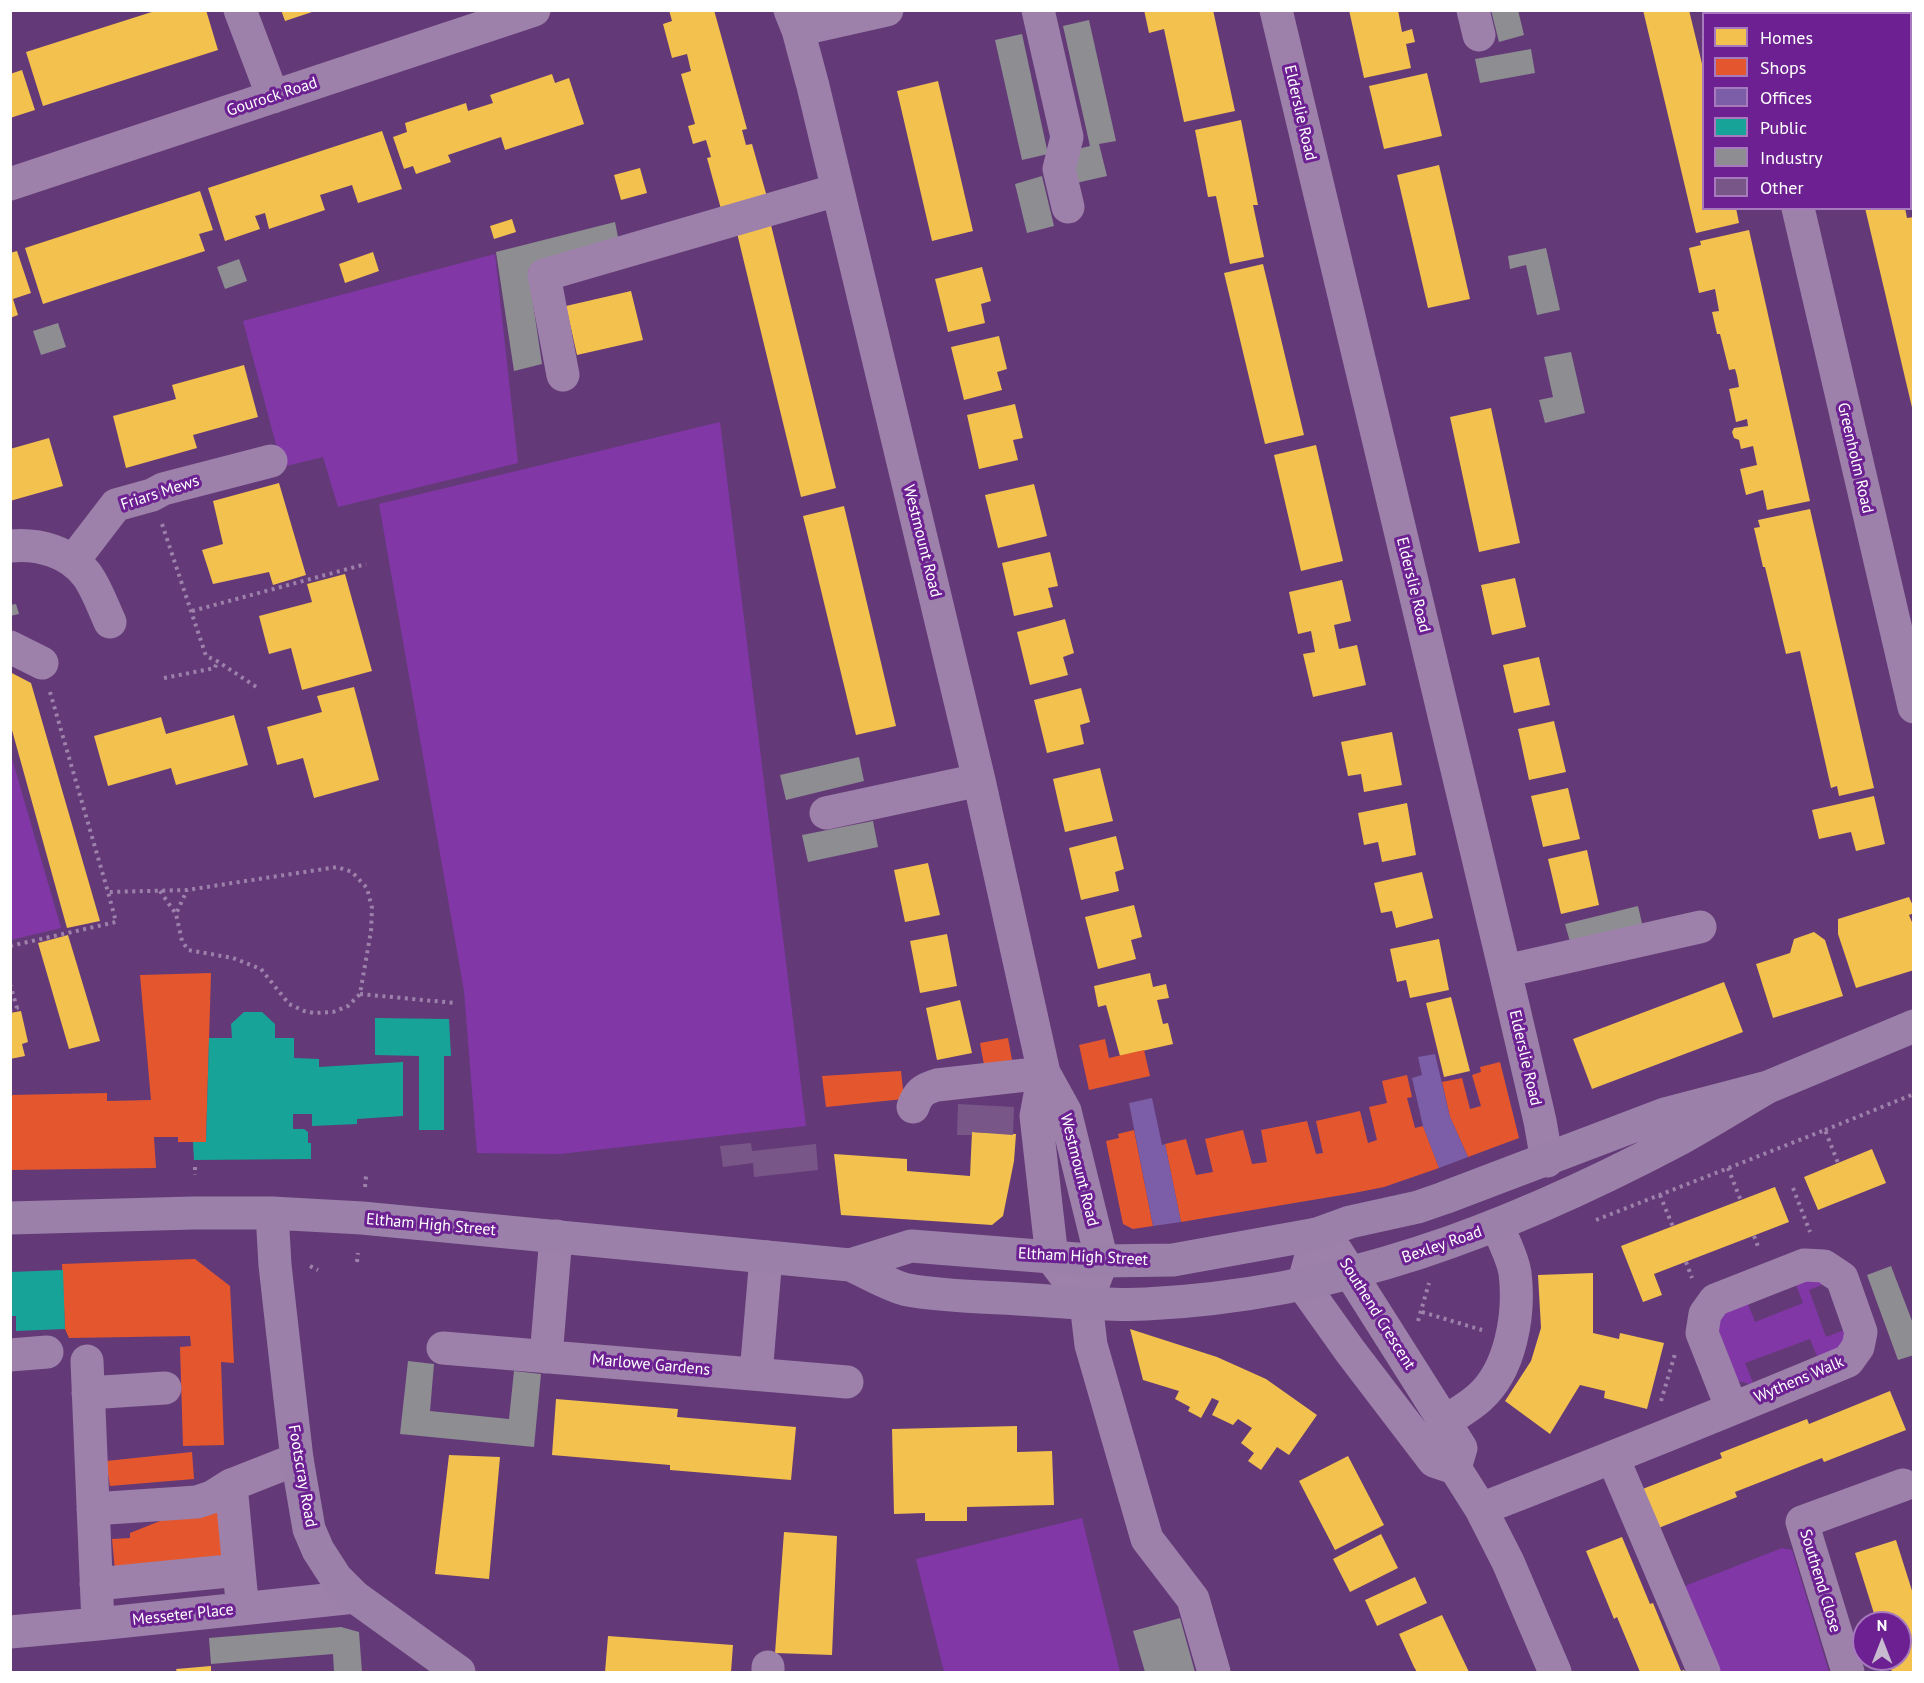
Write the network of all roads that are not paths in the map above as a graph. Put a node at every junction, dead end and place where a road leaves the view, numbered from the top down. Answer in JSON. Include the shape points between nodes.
{"nodes":[{"id":1,"x":240,"y":10,"type":"edge"},
{"id":2,"x":534,"y":10,"type":"edge"},
{"id":3,"x":887,"y":10,"type":"edge"},
{"id":4,"x":1038,"y":10,"type":"edge"},
{"id":5,"x":1276,"y":10,"type":"edge"},
{"id":6,"x":794,"y":20,"type":"edge"},
{"id":7,"x":273,"y":96,"type":"junction"},
{"id":8,"x":10,"y":184,"type":"edge"},
{"id":9,"x":837,"y":190,"type":"junction"},
{"id":10,"x":1068,"y":207,"type":"dead end"},
{"id":11,"x":1798,"y":210,"type":"edge"},
{"id":12,"x":562,"y":375,"type":"dead end"},
{"id":13,"x":271,"y":461,"type":"dead end"},
{"id":14,"x":10,"y":546,"type":"edge"},
{"id":15,"x":73,"y":561,"type":"junction"},
{"id":16,"x":110,"y":622,"type":"dead end"},
{"id":17,"x":10,"y":647,"type":"edge"},
{"id":18,"x":42,"y":663,"type":"road end"},
{"id":19,"x":1914,"y":708,"type":"edge"},
{"id":20,"x":979,"y":780,"type":"junction"},
{"id":21,"x":826,"y":813,"type":"dead end"},
{"id":22,"x":1700,"y":927,"type":"dead end"},
{"id":23,"x":1505,"y":971,"type":"junction"},
{"id":24,"x":1914,"y":1026,"type":"edge"},
{"id":25,"x":1044,"y":1073,"type":"junction"},
{"id":26,"x":1768,"y":1087,"type":"junction"},
{"id":27,"x":913,"y":1107,"type":"dead end"},
{"id":28,"x":1547,"y":1161,"type":"junction"},
{"id":29,"x":272,"y":1213,"type":"junction"},
{"id":30,"x":10,"y":1218,"type":"edge"},
{"id":31,"x":1498,"y":1226,"type":"junction"},
{"id":32,"x":1317,"y":1234,"type":"junction"},
{"id":33,"x":556,"y":1236,"type":"junction"},
{"id":34,"x":766,"y":1257,"type":"junction"},
{"id":35,"x":1052,"y":1258,"type":"junction"},
{"id":36,"x":1102,"y":1261,"type":"junction"},
{"id":37,"x":850,"y":1264,"type":"junction"},
{"id":38,"x":1352,"y":1274,"type":"junction"},
{"id":39,"x":1303,"y":1285,"type":"junction"},
{"id":40,"x":1086,"y":1303,"type":"junction"},
{"id":41,"x":443,"y":1348,"type":"dead end"},
{"id":42,"x":47,"y":1352,"type":"dead end"},
{"id":43,"x":10,"y":1355,"type":"edge"},
{"id":44,"x":546,"y":1357,"type":"junction"},
{"id":45,"x":87,"y":1361,"type":"dead end"},
{"id":46,"x":756,"y":1374,"type":"junction"},
{"id":47,"x":847,"y":1382,"type":"dead end"},
{"id":48,"x":165,"y":1388,"type":"dead end"},
{"id":49,"x":88,"y":1393,"type":"junction"},
{"id":50,"x":1732,"y":1409,"type":"junction"},
{"id":51,"x":1445,"y":1422,"type":"junction"},
{"id":52,"x":1613,"y":1458,"type":"junction"},
{"id":53,"x":297,"y":1459,"type":"junction"},
{"id":54,"x":1455,"y":1468,"type":"junction"},
{"id":55,"x":231,"y":1485,"type":"junction"},
{"id":56,"x":1903,"y":1485,"type":"dead end"},
{"id":57,"x":93,"y":1509,"type":"junction"},
{"id":58,"x":1480,"y":1509,"type":"junction"},
{"id":59,"x":239,"y":1570,"type":"junction"},
{"id":60,"x":96,"y":1584,"type":"junction"},
{"id":61,"x":355,"y":1597,"type":"junction"},
{"id":62,"x":243,"y":1608,"type":"junction"},
{"id":63,"x":98,"y":1624,"type":"junction"},
{"id":64,"x":10,"y":1632,"type":"edge"},
{"id":65,"x":459,"y":1672,"type":"edge"},
{"id":66,"x":1214,"y":1672,"type":"edge"},
{"id":67,"x":1555,"y":1672,"type":"edge"},
{"id":68,"x":1704,"y":1672,"type":"edge"},
{"id":69,"x":1848,"y":1672,"type":"edge"}],
"edges":[{"from":1,"to":7,"type":"street"},
{"from":2,"to":7,"type":"street","name":"Gourock Road"},
{"from":3,"to":6,"type":"street"},
{"from":4,"to":10,"type":"street","via":[[1067,138],[1059,170]]},
{"from":5,"to":23,"type":"street","name":"Elderslie Road"},
{"from":6,"to":9,"type":"street","name":"Westmount Road"},
{"from":7,"to":8,"type":"street","name":"Gourock Road"},
{"from":9,"to":12,"type":"street","via":[[544,275]]},
{"from":9,"to":20,"type":"street","name":"Westmount Road"},
{"from":11,"to":19,"type":"street","name":"Greenholm Road"},
{"from":13,"to":15,"type":"street","name":"Friars Mews","via":[[117,505]]},
{"from":14,"to":15,"type":"street","via":[[29,544]]},
{"from":15,"to":16,"type":"street","via":[[88,576]]},
{"from":17,"to":18,"type":"street"},
{"from":20,"to":21,"type":"street"},
{"from":20,"to":25,"type":"street","name":"Westmount Road"},
{"from":22,"to":23,"type":"street"},
{"from":23,"to":28,"type":"street","name":"Elderslie Road"},
{"from":24,"to":26,"type":"main road","name":"Bexley Road"},
{"from":25,"to":27,"type":"street","via":[[937,1084],[924,1089]]},
{"from":25,"to":35,"type":"street","name":"Westmount Road","via":[[1036,1116]]},
{"from":25,"to":36,"type":"street","name":"Westmount Road","via":[[1065,1111]]},
{"from":26,"to":28,"type":"main road","name":"Bexley Road","via":[[1665,1114]]},
{"from":26,"to":31,"type":"main road","name":"Bexley Road","via":[[1677,1140]]},
{"from":28,"to":32,"type":"main road","name":"Bexley Road","via":[[1418,1207],[1350,1222]]},
{"from":29,"to":30,"type":"main road","name":"Eltham High Street"},
{"from":29,"to":33,"type":"main road","name":"Eltham High Street"},
{"from":29,"to":53,"type":"main road","name":"Footscray Road"},
{"from":31,"to":38,"type":"main road","name":"Bexley Road"},
{"from":31,"to":51,"type":"street","via":[[1515,1271],[1512,1338],[1501,1370],[1480,1397]]},
{"from":32,"to":36,"type":"main road","name":"Eltham High Street","via":[[1173,1260]]},
{"from":32,"to":38,"type":"street","name":"Southend Crescent","via":[[1337,1252]]},
{"from":32,"to":39,"type":"street"},
{"from":33,"to":34,"type":"main road","name":"Eltham High Street"},
{"from":33,"to":44,"type":"street"},
{"from":34,"to":37,"type":"main road","name":"Eltham High Street"},
{"from":34,"to":46,"type":"street"},
{"from":35,"to":36,"type":"main road","name":"Eltham High Street"},
{"from":35,"to":37,"type":"main road","name":"Eltham High Street","via":[[911,1246]]},
{"from":35,"to":40,"type":"street"},
{"from":36,"to":40,"type":"street"},
{"from":37,"to":40,"type":"main road","name":"Eltham High Street","via":[[905,1290]]},
{"from":38,"to":39,"type":"main road","name":"Bexley Road"},
{"from":38,"to":51,"type":"street","name":"Southend Crescent"},
{"from":39,"to":40,"type":"main road","name":"Bexley Road","via":[[1203,1300]]},
{"from":39,"to":54,"type":"street","via":[[1434,1461]]},
{"from":40,"to":66,"type":"street","via":[[1091,1345],[1147,1539],[1193,1599]]},
{"from":41,"to":44,"type":"street","name":"Marlowe Gardens"},
{"from":42,"to":43,"type":"street"},
{"from":44,"to":46,"type":"street","name":"Marlowe Gardens"},
{"from":45,"to":49,"type":"street"},
{"from":46,"to":47,"type":"street","name":"Marlowe Gardens"},
{"from":48,"to":49,"type":"street"},
{"from":49,"to":57,"type":"street"},
{"from":50,"to":50,"type":"street","name":"Wythens Walk","via":[[1848,1361],[1858,1347],[1861,1332],[1842,1278],[1824,1266],[1804,1264],[1715,1300],[1705,1314],[1702,1333]]},
{"from":50,"to":52,"type":"street","name":"Wythens Walk"},
{"from":51,"to":54,"type":"street","name":"Southend Crescent","via":[[1461,1448]]},
{"from":52,"to":58,"type":"street","name":"Wythens Walk"},
{"from":52,"to":68,"type":"street"},
{"from":53,"to":55,"type":"street"},
{"from":53,"to":61,"type":"main road","name":"Footscray Road","via":[[309,1528],[318,1550],[336,1578]]},
{"from":54,"to":58,"type":"street"},
{"from":55,"to":57,"type":"street","via":[[197,1502]]},
{"from":55,"to":59,"type":"street"},
{"from":56,"to":69,"type":"street","name":"Southend Close","via":[[1802,1522]]},
{"from":57,"to":60,"type":"street"},
{"from":58,"to":67,"type":"street","via":[[1508,1562]]},
{"from":59,"to":60,"type":"street"},
{"from":59,"to":62,"type":"street"},
{"from":60,"to":63,"type":"street"},
{"from":61,"to":62,"type":"street","name":"Messeter Place"},
{"from":61,"to":65,"type":"main road","name":"Footscray Road"},
{"from":62,"to":63,"type":"street","name":"Messeter Place"},
{"from":63,"to":64,"type":"street","name":"Messeter Place"}]}
